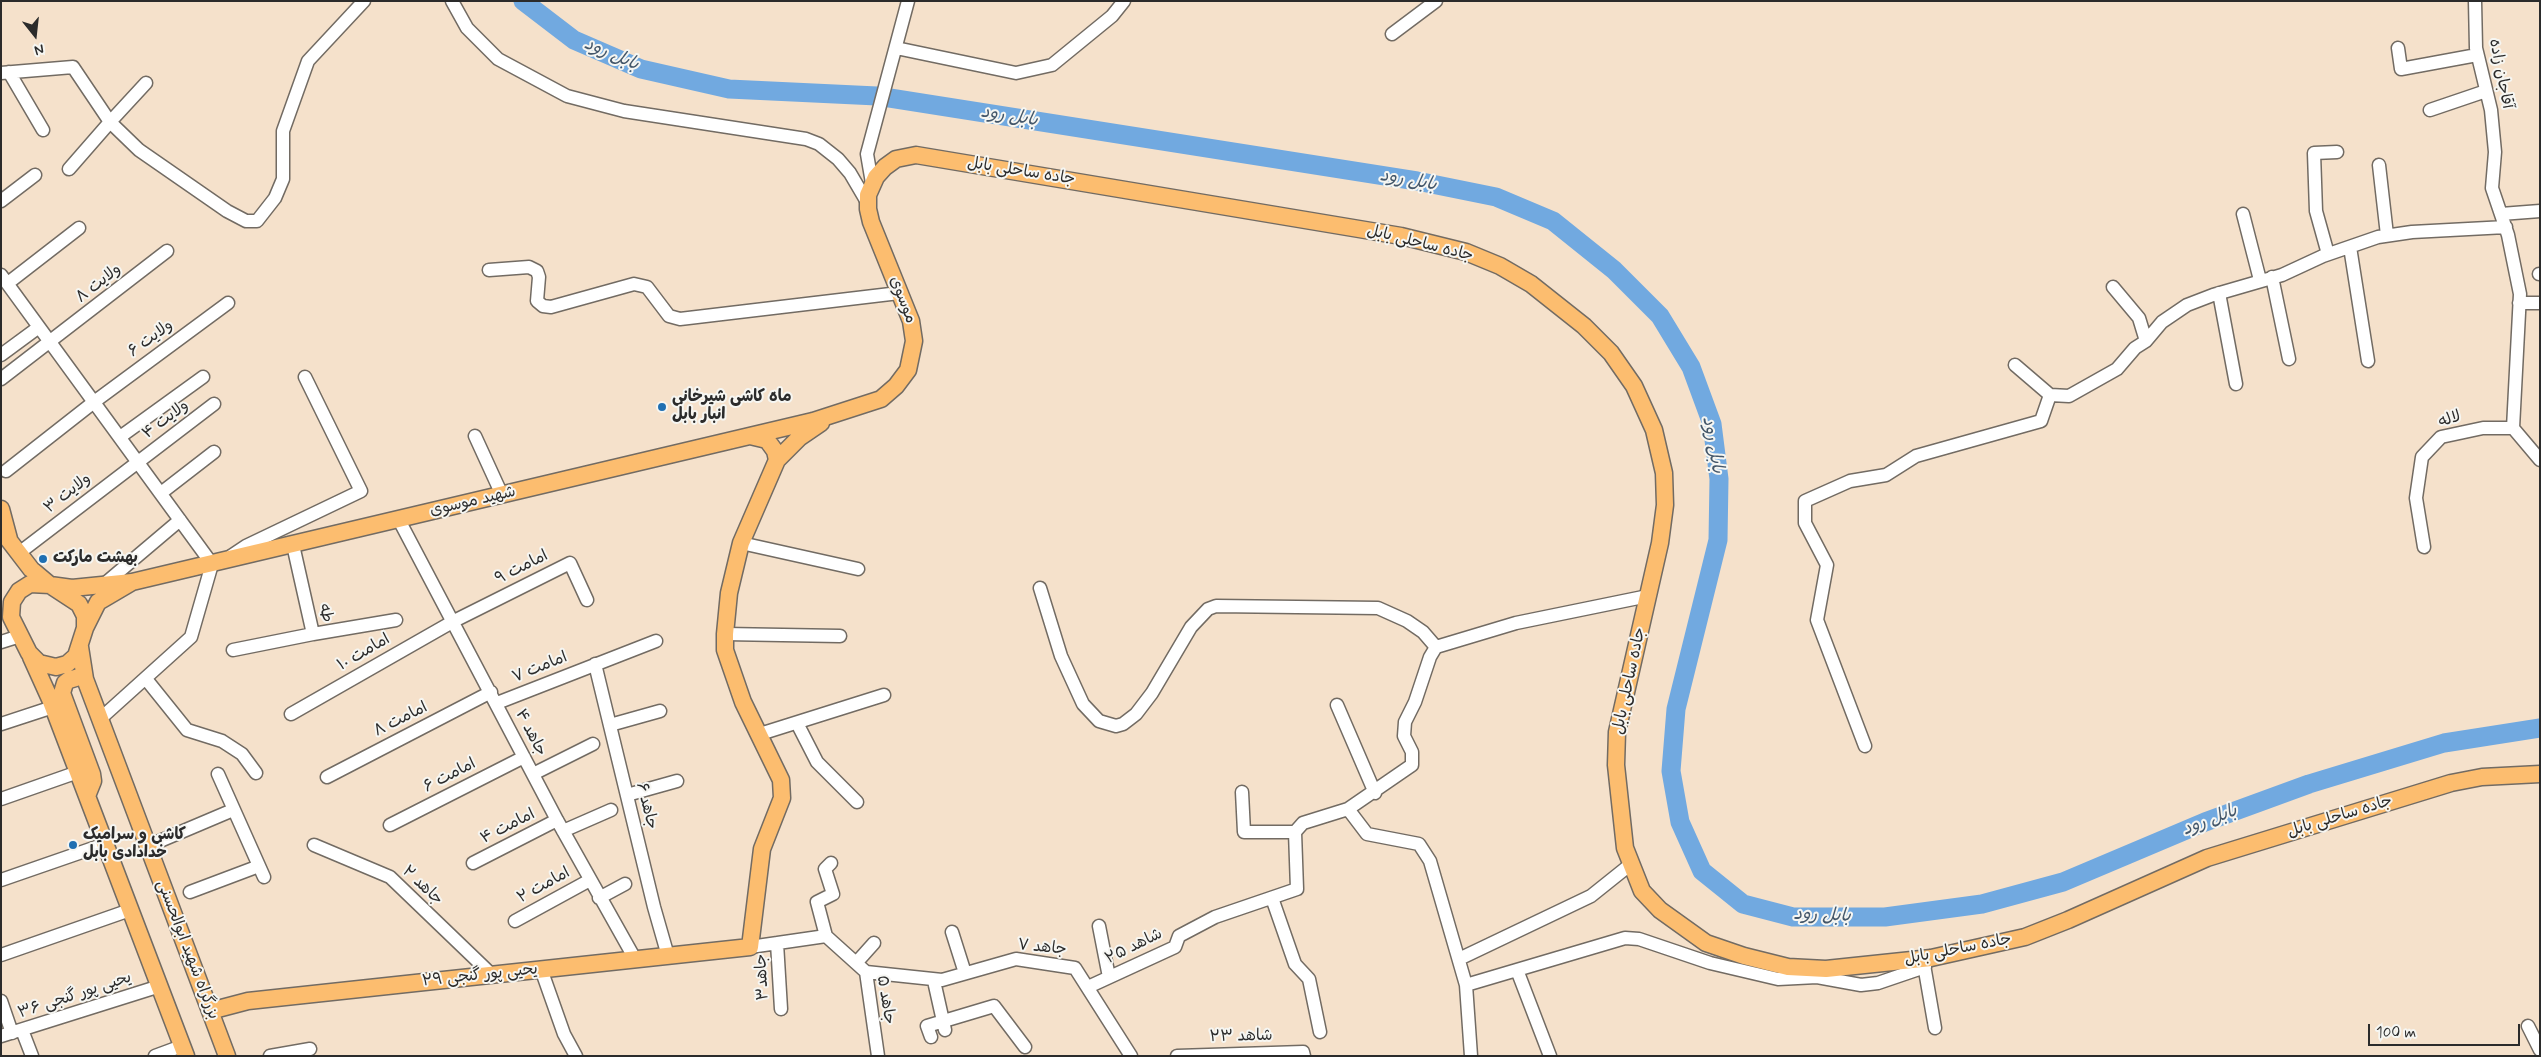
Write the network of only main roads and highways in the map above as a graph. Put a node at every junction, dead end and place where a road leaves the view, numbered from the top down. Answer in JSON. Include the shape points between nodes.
{"nodes":[{"id":1,"x":872,"y":182,"type":"joint"},
{"id":2,"x":843,"y":412,"type":"junction"},
{"id":3,"x":813,"y":421,"type":"joint"},
{"id":4,"x":750,"y":436,"type":"junction"},
{"id":5,"x":777,"y":460,"type":"junction"},
{"id":6,"x":1,"y":509,"type":"edge"},
{"id":7,"x":10,"y":542,"type":"edge"},
{"id":8,"x":132,"y":582,"type":"junction"},
{"id":9,"x":50,"y":585,"type":"junction"},
{"id":10,"x":1,"y":596,"type":"edge"},
{"id":11,"x":12,"y":617,"type":"junction"},
{"id":12,"x":85,"y":628,"type":"junction"},
{"id":13,"x":80,"y":646,"type":"junction"},
{"id":14,"x":29,"y":653,"type":"junction"},
{"id":15,"x":85,"y":679,"type":"junction"},
{"id":16,"x":2540,"y":774,"type":"edge"},
{"id":17,"x":87,"y":796,"type":"junction"},
{"id":18,"x":210,"y":1011,"type":"junction"},
{"id":19,"x":184,"y":1051,"type":"edge"},
{"id":20,"x":227,"y":1056,"type":"edge"}],
"edges":[{"from":1,"to":2,"type":"main road","name":"موسوی","via":[[867,202],[871,222],[913,331],[913,351],[908,370],[896,386],[881,398]]},
{"from":1,"to":16,"type":"main road","name":"جاده ساحلی بابل","via":[[891,163],[916,155],[1401,236],[1466,252],[1500,266],[1531,284],[1584,326],[1611,353],[1634,386],[1654,430],[1664,473],[1665,506],[1617,732],[1616,765],[1624,839],[1642,891],[1660,910],[1706,943],[1788,967],[1826,969],[1924,963],[2025,937],[2207,858],[2451,783],[2482,777]]},
{"from":2,"to":3,"type":"main road","name":"موسوی"},
{"from":2,"to":5,"type":"main road","via":[[799,438]]},
{"from":3,"to":4,"type":"main road","name":"شهید موسوی"},
{"from":4,"to":5,"type":"main road","via":[[767,440],[775,450]]},
{"from":4,"to":8,"type":"main road","name":"شهید موسوی"},
{"from":5,"to":18,"type":"main road","name":"یحیی پور گنجی ۲۹","via":[[740,543],[729,593],[725,634],[726,650],[744,702],[781,780],[782,798],[762,849],[750,947],[240,1002]]},
{"from":6,"to":7,"type":"main road"},
{"from":7,"to":9,"type":"main road","via":[[34,572]]},
{"from":8,"to":9,"type":"main road","name":"شهید موسوی","via":[[65,588]]},
{"from":8,"to":12,"type":"main road","name":"شهید موسوی","via":[[98,602]]},
{"from":9,"to":11,"type":"main road","via":[[30,584],[19,590],[12,602]]},
{"from":9,"to":12,"type":"main road","via":[[79,604],[85,616]]},
{"from":10,"to":11,"type":"main road"},
{"from":11,"to":14,"type":"main road"},
{"from":12,"to":13,"type":"main road"},
{"from":13,"to":14,"type":"main road","via":[[72,660],[56,667],[39,663]]},
{"from":13,"to":15,"type":"main road","name":"بزرگراه شهید ابوالحسنی"},
{"from":14,"to":17,"type":"main road"},
{"from":15,"to":17,"type":"main road","via":[[69,680],[62,694],[92,774],[93,781]]},
{"from":15,"to":18,"type":"main road","name":"بزرگراه شهید ابوالحسنی"},
{"from":17,"to":19,"type":"main road"},
{"from":18,"to":20,"type":"main road","name":"بزرگراه شهید ابوالحسنی"}]}
